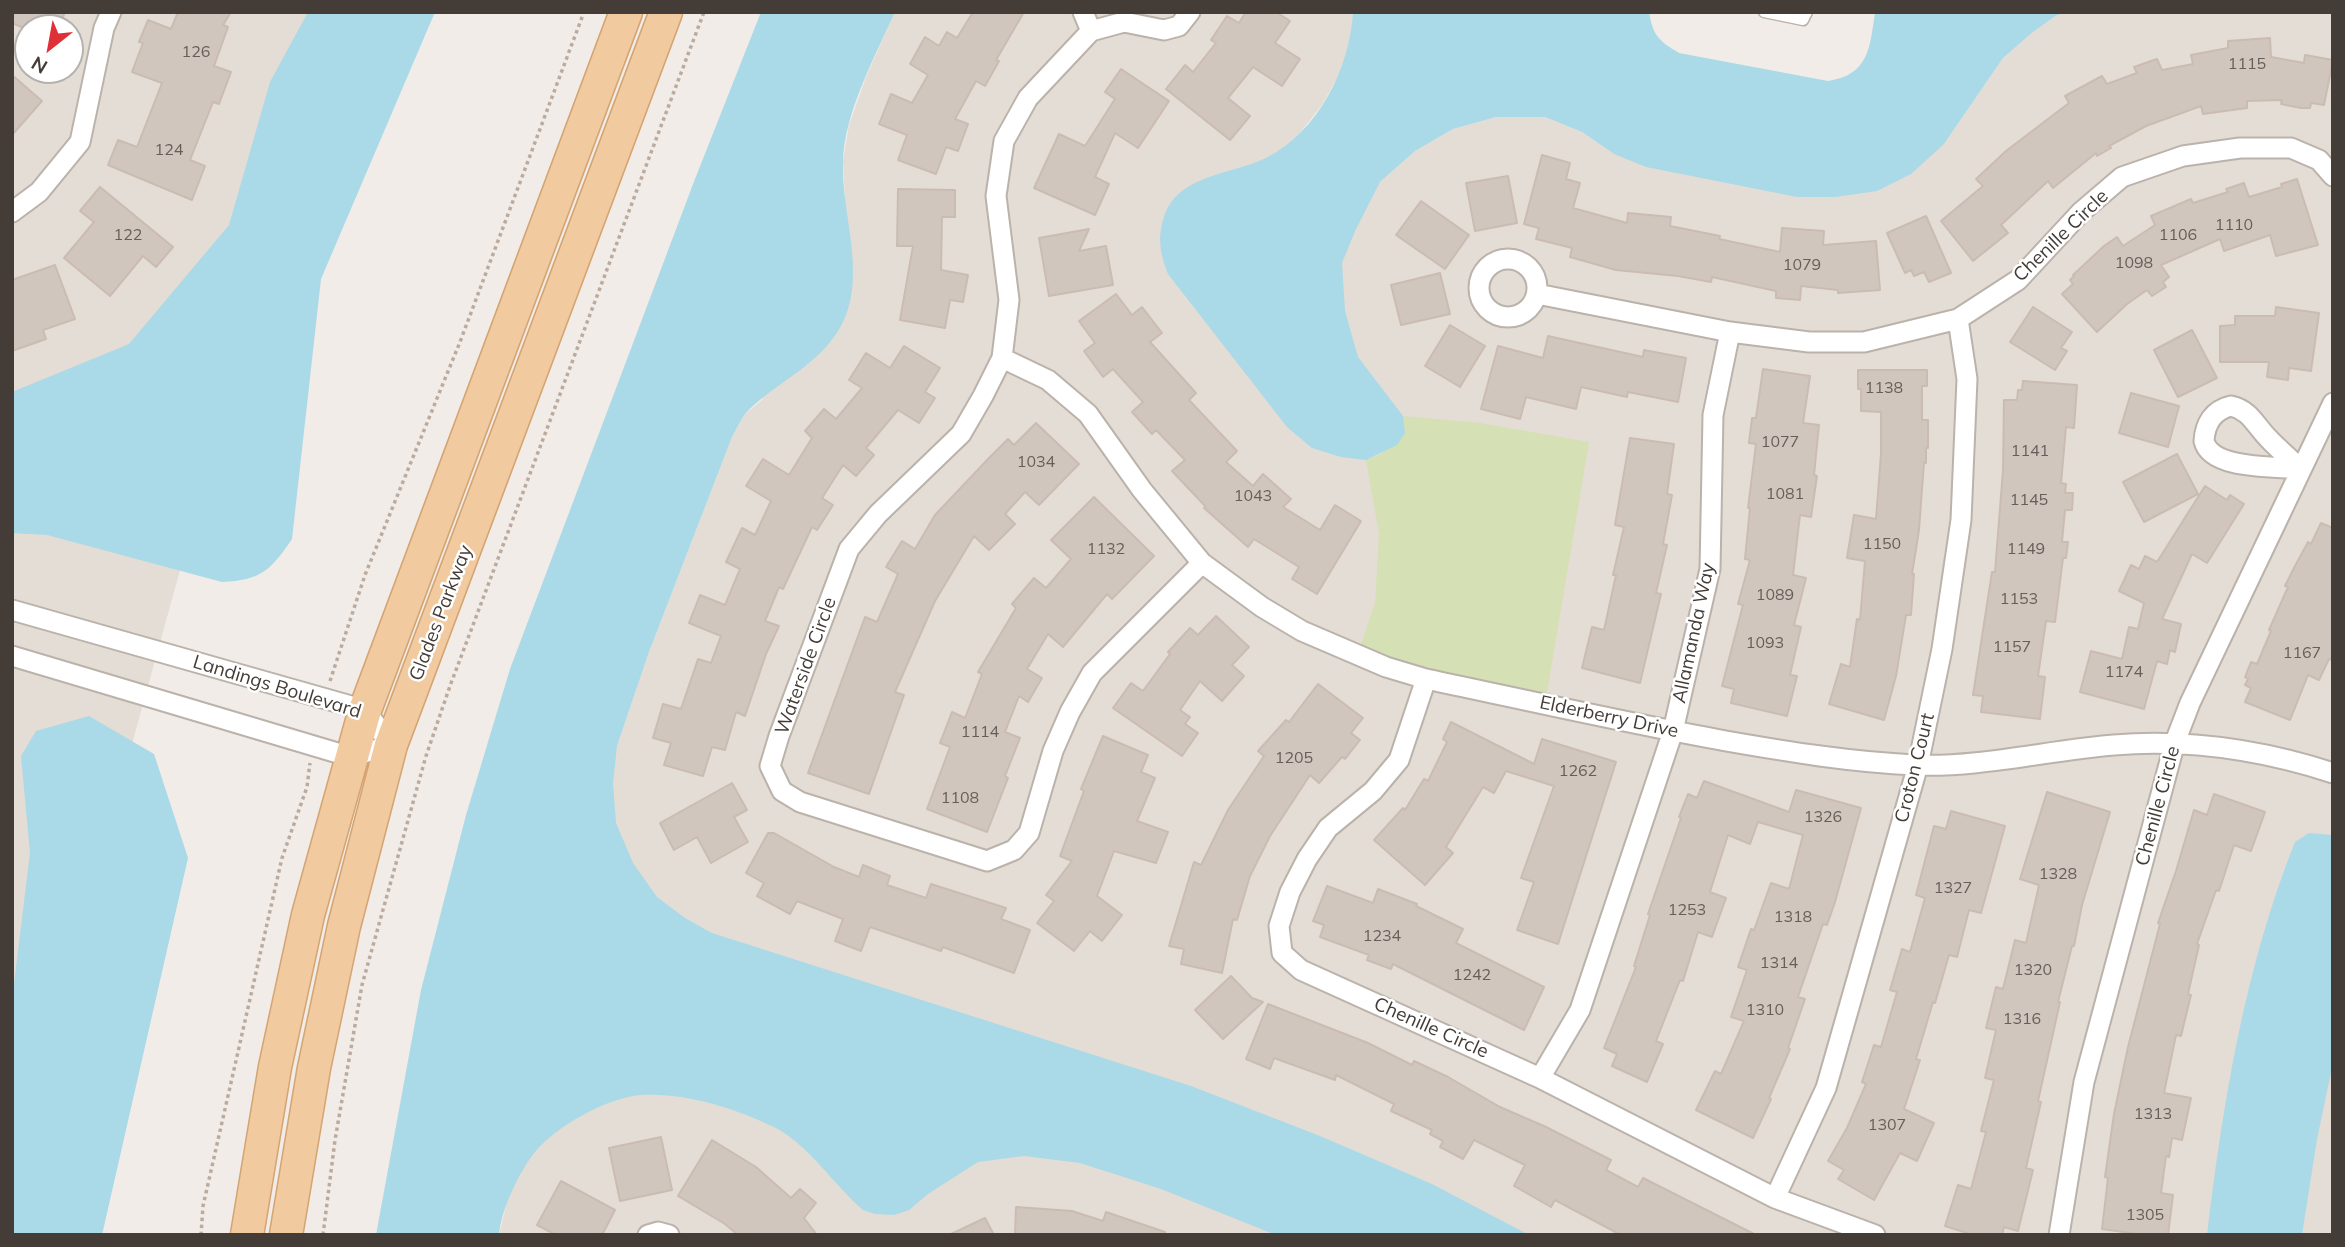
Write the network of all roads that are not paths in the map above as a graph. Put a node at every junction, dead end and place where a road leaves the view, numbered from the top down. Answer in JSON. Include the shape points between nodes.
{"nodes":[{"id":1,"x":111,"y":12,"type":"edge"},
{"id":2,"x":626,"y":12,"type":"edge"},
{"id":3,"x":666,"y":12,"type":"edge"},
{"id":4,"x":1083,"y":12,"type":"edge"},
{"id":5,"x":1190,"y":12,"type":"edge"},
{"id":6,"x":1764,"y":12,"type":"edge"},
{"id":7,"x":1807,"y":12,"type":"edge"},
{"id":8,"x":1091,"y":31,"type":"junction"},
{"id":9,"x":2333,"y":176,"type":"edge"},
{"id":10,"x":12,"y":212,"type":"edge"},
{"id":11,"x":1537,"y":294,"type":"dead end"},
{"id":12,"x":1958,"y":319,"type":"junction"},
{"id":13,"x":1730,"y":332,"type":"junction"},
{"id":14,"x":1002,"y":358,"type":"junction"},
{"id":15,"x":2333,"y":403,"type":"edge"},
{"id":16,"x":2301,"y":469,"type":"junction"},
{"id":17,"x":1202,"y":563,"type":"junction"},
{"id":18,"x":12,"y":610,"type":"edge"},
{"id":19,"x":12,"y":617,"type":"edge"},
{"id":20,"x":52,"y":621,"type":"junction"},
{"id":21,"x":12,"y":656,"type":"edge"},
{"id":22,"x":1426,"y":679,"type":"junction"},
{"id":23,"x":365,"y":710,"type":"junction"},
{"id":24,"x":1673,"y":731,"type":"junction"},
{"id":25,"x":2175,"y":742,"type":"junction"},
{"id":26,"x":391,"y":745,"type":"junction"},
{"id":27,"x":351,"y":757,"type":"junction"},
{"id":28,"x":1918,"y":765,"type":"junction"},
{"id":29,"x":2333,"y":773,"type":"edge"},
{"id":30,"x":1541,"y":1078,"type":"junction"},
{"id":31,"x":1775,"y":1198,"type":"junction"},
{"id":32,"x":247,"y":1235,"type":"edge"},
{"id":33,"x":286,"y":1235,"type":"edge"},
{"id":34,"x":648,"y":1235,"type":"edge"},
{"id":35,"x":669,"y":1235,"type":"edge"},
{"id":36,"x":1875,"y":1235,"type":"edge"},
{"id":37,"x":2059,"y":1235,"type":"edge"}],
"edges":[{"from":1,"to":10,"type":"street","via":[[80,142],[39,192]]},
{"from":2,"to":23,"type":"main road","name":"Glades Parkway"},
{"from":3,"to":26,"type":"main road","name":"Glades Parkway"},
{"from":4,"to":8,"type":"street"},
{"from":5,"to":8,"type":"street","via":[[1179,26],[1164,30],[1124,22]]},
{"from":6,"to":7,"type":"lane","via":[[1803,20]]},
{"from":8,"to":14,"type":"street","name":"Waterside Circle","via":[[1028,98],[1004,141],[996,196],[1009,300]]},
{"from":9,"to":12,"type":"street","name":"Chenille Circle","via":[[2319,160],[2291,148],[2240,148],[2183,156],[2122,177],[2081,212],[2018,279]]},
{"from":11,"to":13,"type":"street","name":"Chenille Circle"},
{"from":12,"to":13,"type":"street","name":"Chenille Circle","via":[[1864,342],[1809,342]]},
{"from":12,"to":28,"type":"street","name":"Croton Court","via":[[1967,379],[1961,520],[1942,649]]},
{"from":13,"to":24,"type":"street","name":"Allamanda Way","via":[[1713,415],[1710,569]]},
{"from":14,"to":17,"type":"street","name":"Elderberry Drive","via":[[1048,380],[1088,414]]},
{"from":14,"to":17,"type":"street","name":"Waterside Circle","via":[[961,434],[878,514],[849,549],[770,766],[782,791],[800,802],[987,861],[1014,850],[1029,833],[1053,751],[1092,673]]},
{"from":15,"to":16,"type":"street","name":"Chenille Circle"},
{"from":16,"to":16,"type":"street","via":[[2240,408],[2221,409],[2210,419],[2205,446],[2221,460]]},
{"from":16,"to":25,"type":"street","name":"Chenille Circle"},
{"from":17,"to":22,"type":"street","name":"Elderberry Drive","via":[[1302,631]]},
{"from":18,"to":20,"type":"street","name":"Landings Boulevard"},
{"from":19,"to":20,"type":"street"},
{"from":20,"to":23,"type":"street","name":"Landings Boulevard"},
{"from":21,"to":27,"type":"street"},
{"from":22,"to":24,"type":"street","name":"Elderberry Drive"},
{"from":22,"to":30,"type":"street","name":"Chenille Circle","via":[[1399,760],[1373,791],[1328,828],[1295,881],[1279,926],[1282,953],[1301,970]]},
{"from":23,"to":26,"type":"street","name":"Landings Boulevard"},
{"from":23,"to":27,"type":"main road","name":"Glades Parkway"},
{"from":24,"to":28,"type":"street","name":"Elderberry Drive","via":[[1825,758]]},
{"from":24,"to":30,"type":"street","name":"Allamanda Way","via":[[1580,1010]]},
{"from":25,"to":28,"type":"street","name":"Elderberry Drive"},
{"from":25,"to":29,"type":"street","name":"Elderberry Drive","via":[[2283,759]]},
{"from":25,"to":37,"type":"street","name":"Chenille Circle","via":[[2084,1082]]},
{"from":26,"to":27,"type":"street"},
{"from":26,"to":33,"type":"main road","name":"Glades Parkway","via":[[344,926]]},
{"from":27,"to":32,"type":"main road","name":"Glades Parkway","via":[[305,928],[275,1067]]},
{"from":28,"to":31,"type":"street","name":"Croton Court","via":[[1826,1088]]},
{"from":30,"to":31,"type":"street","name":"Chenille Circle"},
{"from":31,"to":36,"type":"street","name":"Chenille Circle"},
{"from":34,"to":35,"type":"street"}]}
